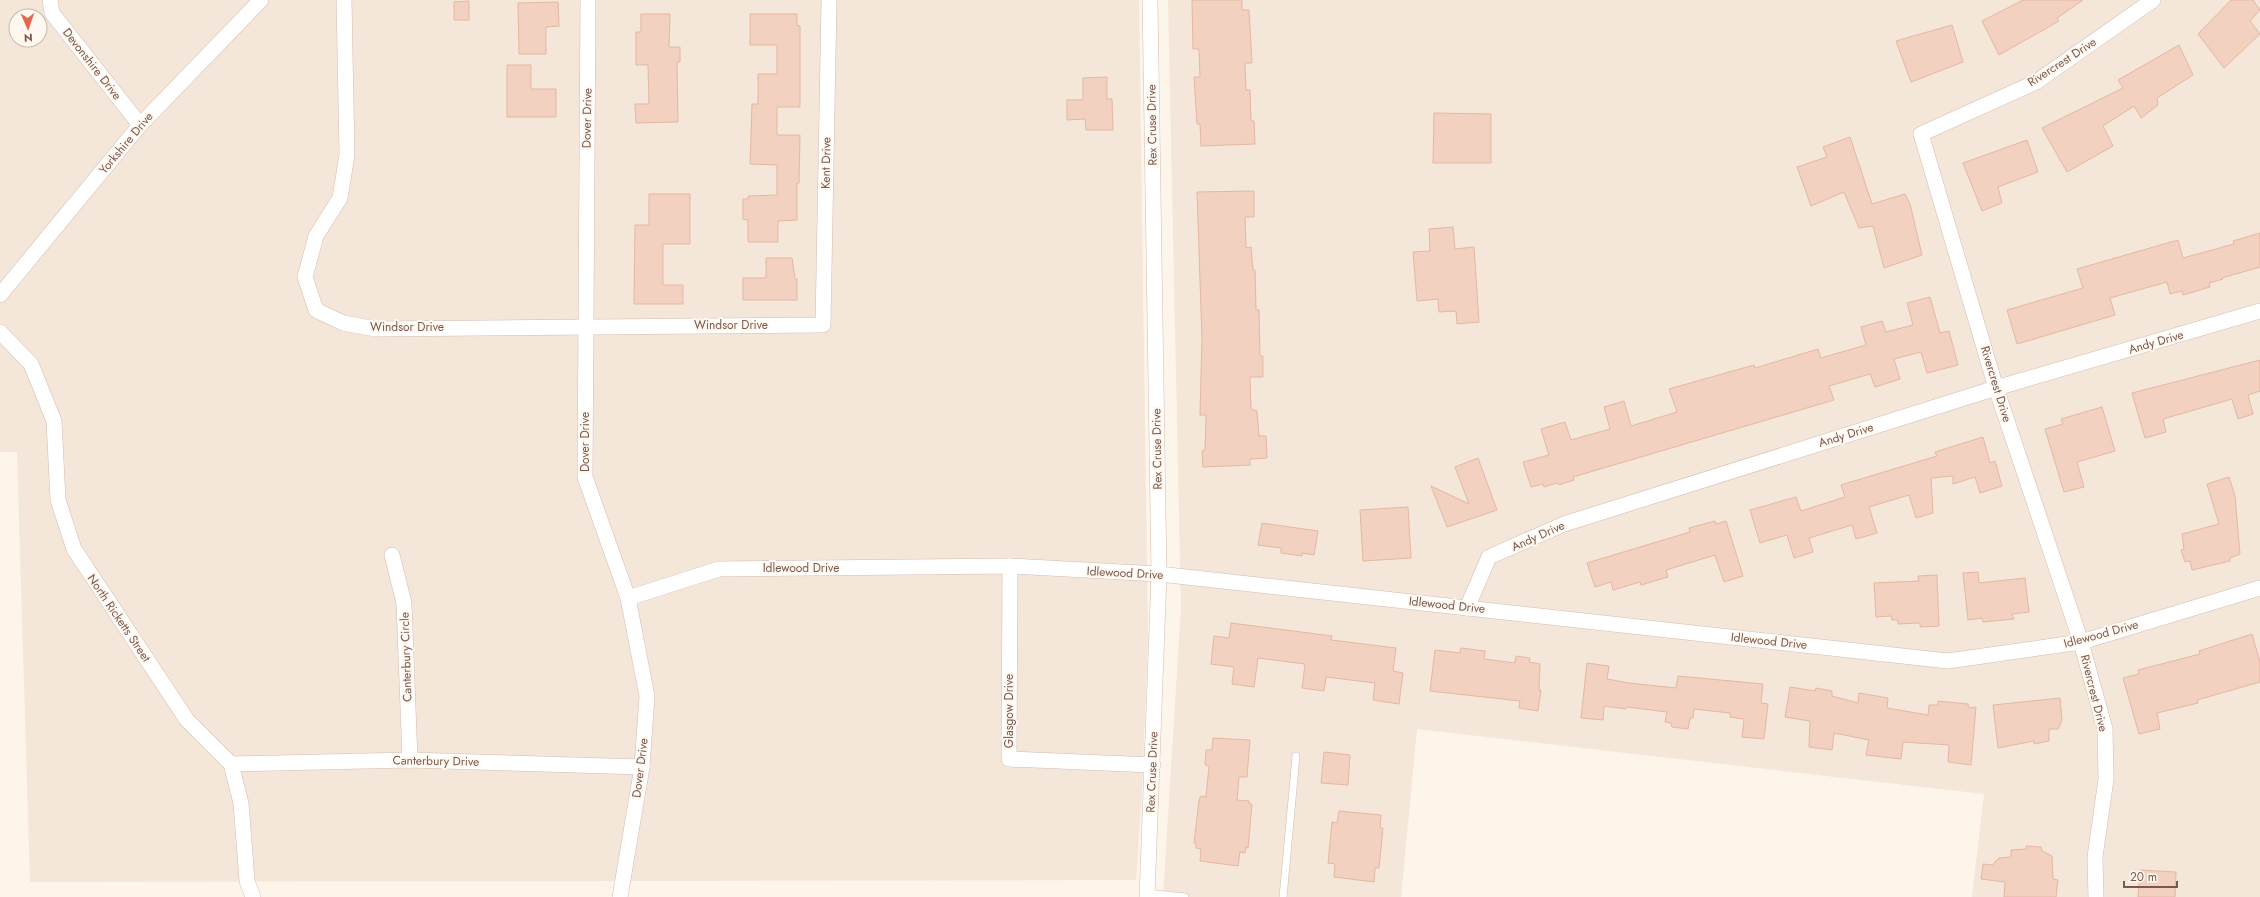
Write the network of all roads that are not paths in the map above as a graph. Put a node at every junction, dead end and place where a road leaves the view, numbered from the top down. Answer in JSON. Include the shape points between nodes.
{"nodes":[{"id":1,"x":50,"y":0,"type":"edge"},
{"id":2,"x":261,"y":0,"type":"edge"},
{"id":3,"x":344,"y":0,"type":"edge"},
{"id":4,"x":588,"y":0,"type":"edge"},
{"id":5,"x":829,"y":0,"type":"edge"},
{"id":6,"x":1150,"y":0,"type":"edge"},
{"id":7,"x":2153,"y":0,"type":"edge"},
{"id":8,"x":140,"y":125,"type":"junction"},
{"id":9,"x":0,"y":295,"type":"edge"},
{"id":10,"x":2260,"y":311,"type":"edge"},
{"id":11,"x":823,"y":325,"type":"joint"},
{"id":12,"x":585,"y":326,"type":"junction"},
{"id":13,"x":0,"y":332,"type":"edge"},
{"id":14,"x":1996,"y":388,"type":"junction"},
{"id":15,"x":392,"y":554,"type":"dead end"},
{"id":16,"x":1010,"y":566,"type":"junction"},
{"id":17,"x":1159,"y":574,"type":"junction"},
{"id":18,"x":2260,"y":588,"type":"edge"},
{"id":19,"x":628,"y":598,"type":"junction"},
{"id":20,"x":1467,"y":608,"type":"junction"},
{"id":21,"x":2081,"y":642,"type":"junction"},
{"id":22,"x":1296,"y":756,"type":"dead end"},
{"id":23,"x":410,"y":760,"type":"junction"},
{"id":24,"x":231,"y":764,"type":"junction"},
{"id":25,"x":1153,"y":765,"type":"junction"},
{"id":26,"x":642,"y":767,"type":"junction"},
{"id":27,"x":1147,"y":895,"type":"edge"},
{"id":28,"x":253,"y":897,"type":"edge"},
{"id":29,"x":620,"y":897,"type":"edge"},
{"id":30,"x":1185,"y":897,"type":"edge"},
{"id":31,"x":1282,"y":897,"type":"edge"},
{"id":32,"x":2096,"y":897,"type":"edge"}],
"edges":[{"from":1,"to":8,"type":"street","name":"Devonshire Drive","via":[[52,13]]},
{"from":2,"to":8,"type":"street","name":"Yorkshire Drive"},
{"from":3,"to":12,"type":"street","name":"Windsor Drive","via":[[348,155],[340,198],[316,236],[305,277],[316,310],[343,324],[376,329]]},
{"from":4,"to":12,"type":"street","name":"Dover Drive"},
{"from":5,"to":11,"type":"street","name":"Kent Drive"},
{"from":6,"to":17,"type":"street","name":"Rex Cruse Drive"},
{"from":7,"to":14,"type":"street","name":"Rivercrest Drive","via":[[2036,82],[1921,134]]},
{"from":8,"to":9,"type":"street","name":"Yorkshire Drive"},
{"from":10,"to":14,"type":"street","name":"Andy Drive"},
{"from":11,"to":12,"type":"street","name":"Windsor Drive"},
{"from":12,"to":19,"type":"street","name":"Dover Drive","via":[[585,477]]},
{"from":13,"to":24,"type":"street","name":"North Ricketts Street","via":[[31,364],[54,421],[58,500],[74,549],[187,720]]},
{"from":14,"to":20,"type":"street","name":"Andy Drive","via":[[1564,524],[1489,557]]},
{"from":14,"to":21,"type":"street","name":"Rivercrest Drive"},
{"from":15,"to":23,"type":"street","name":"Canterbury Circle","via":[[404,603]]},
{"from":16,"to":17,"type":"street","name":"Idlewood Drive"},
{"from":16,"to":19,"type":"street","name":"Idlewood Drive","via":[[719,568]]},
{"from":16,"to":25,"type":"street","name":"Glasgow Drive","via":[[1009,759]]},
{"from":17,"to":20,"type":"street","name":"Idlewood Drive"},
{"from":17,"to":25,"type":"street","name":"Rex Cruse Drive"},
{"from":18,"to":21,"type":"street","name":"Idlewood Drive"},
{"from":19,"to":26,"type":"street","name":"Dover Drive","via":[[647,696]]},
{"from":20,"to":21,"type":"street","name":"Idlewood Drive","via":[[1948,661]]},
{"from":21,"to":32,"type":"street","name":"Rivercrest Drive","via":[[2105,729],[2106,778],[2095,857]]},
{"from":22,"to":31,"type":"lane"},
{"from":23,"to":24,"type":"street","name":"Canterbury Drive"},
{"from":23,"to":26,"type":"street","name":"Canterbury Drive"},
{"from":24,"to":28,"type":"street","via":[[241,803],[247,881]]},
{"from":25,"to":27,"type":"street","name":"Rex Cruse Drive"},
{"from":26,"to":29,"type":"street","name":"Dover Drive"},
{"from":27,"to":30,"type":"lane"}]}
